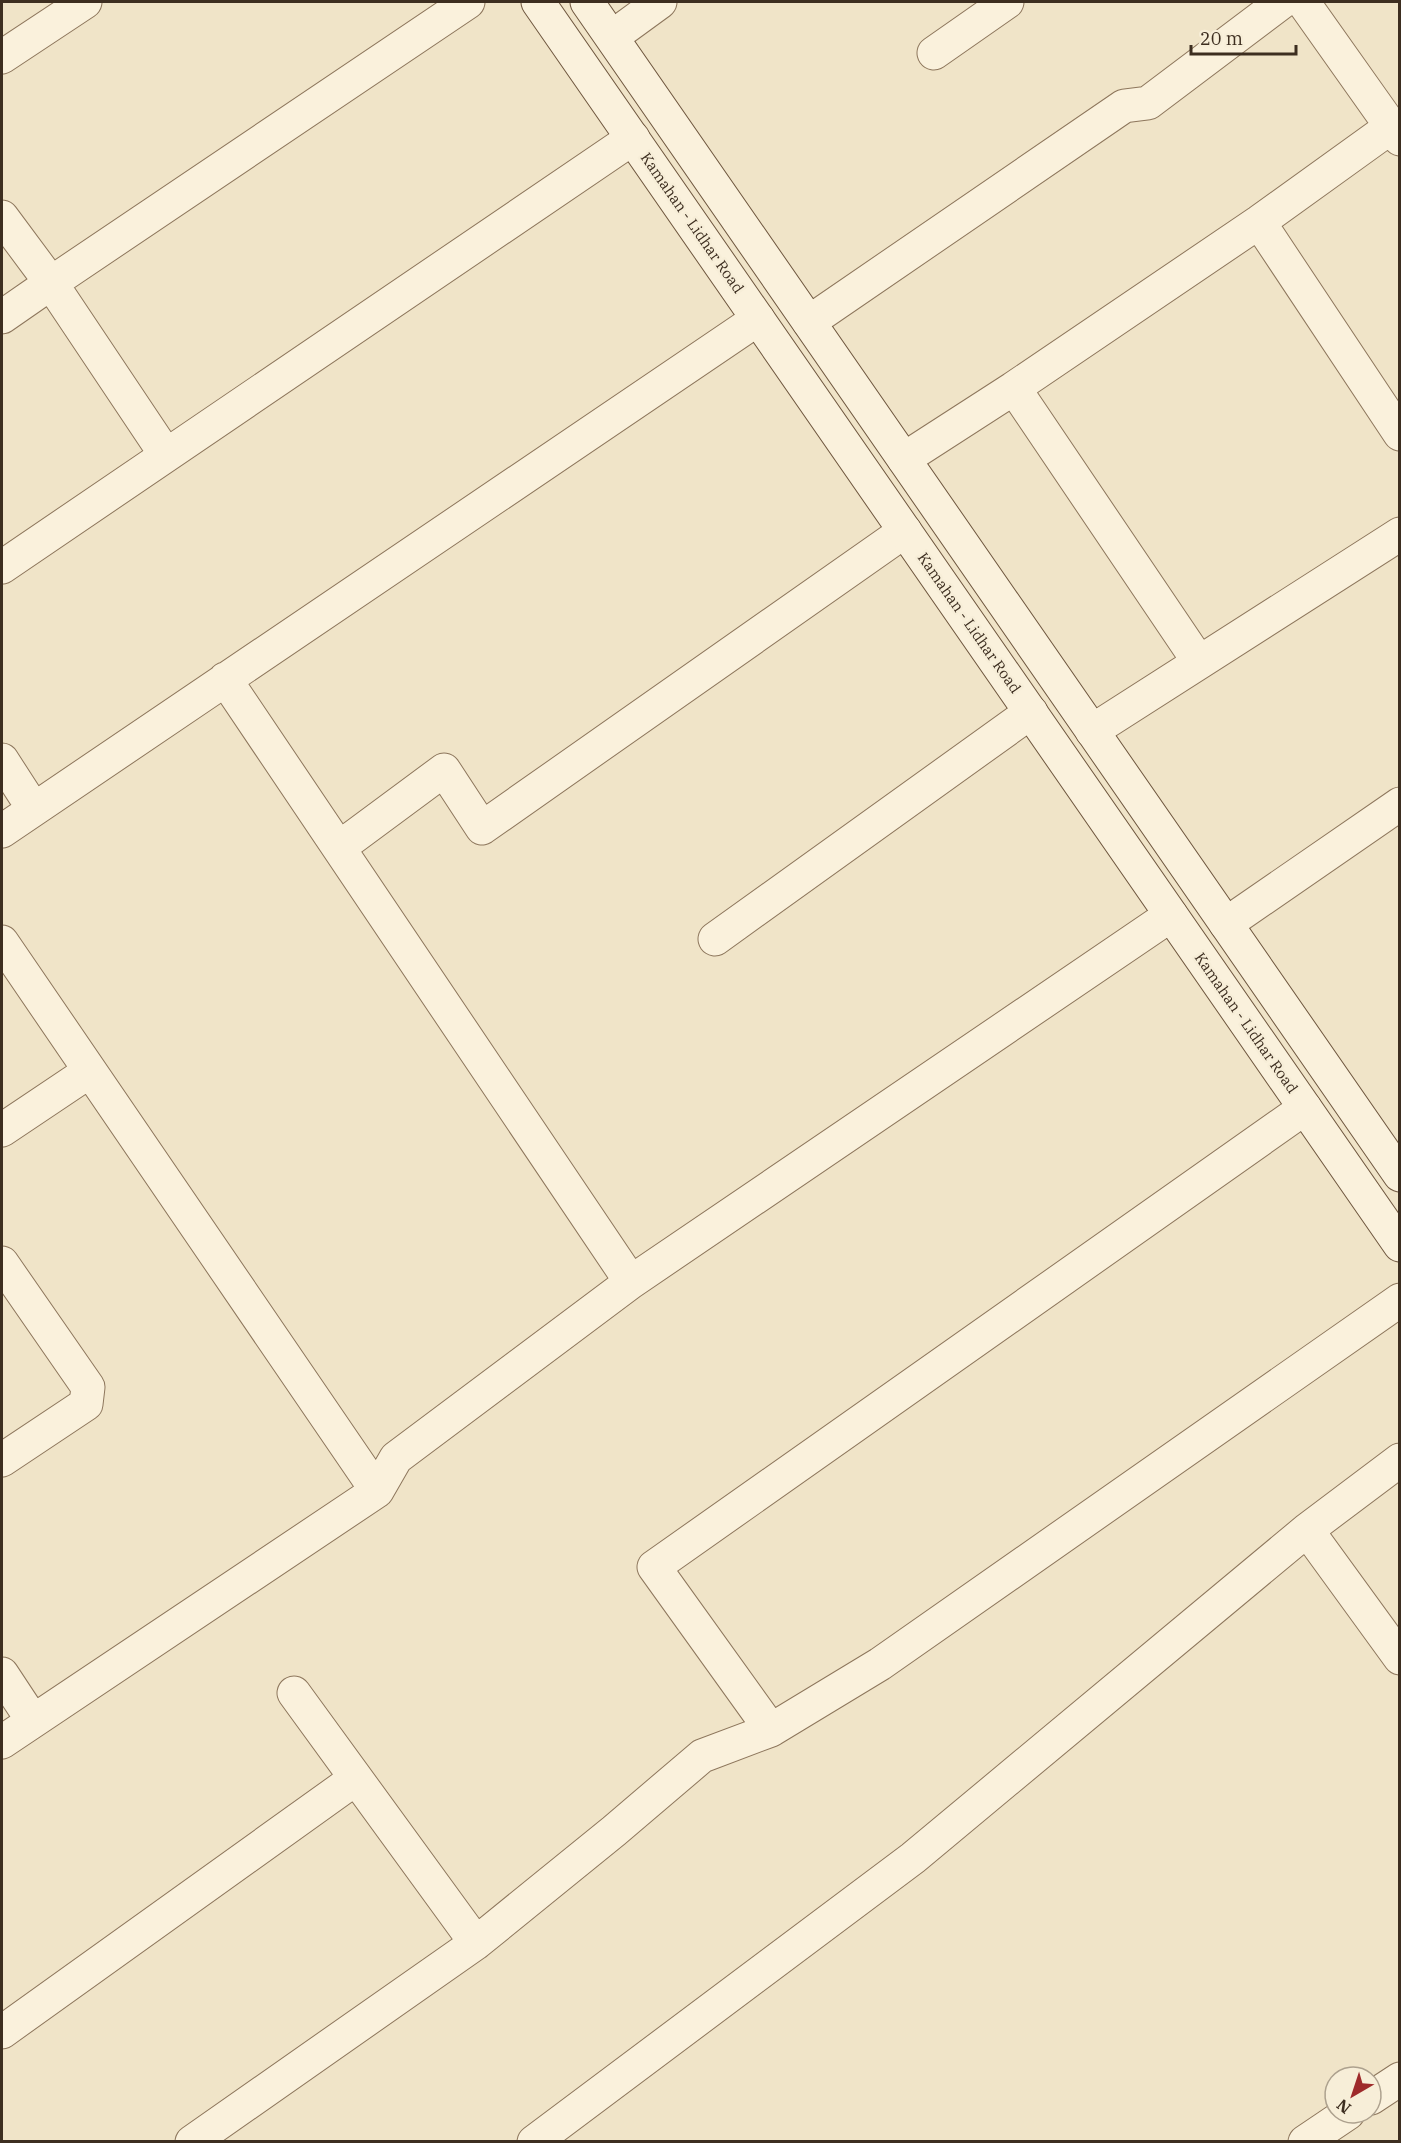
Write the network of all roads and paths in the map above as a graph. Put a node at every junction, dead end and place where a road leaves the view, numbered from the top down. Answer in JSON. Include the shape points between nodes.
{"nodes":[{"id":1,"x":85,"y":2,"type":"edge"},
{"id":2,"x":468,"y":2,"type":"edge"},
{"id":3,"x":538,"y":2,"type":"edge"},
{"id":4,"x":587,"y":2,"type":"edge"},
{"id":5,"x":660,"y":2,"type":"edge"},
{"id":6,"x":1007,"y":2,"type":"edge"},
{"id":7,"x":1282,"y":2,"type":"edge"},
{"id":8,"x":1303,"y":2,"type":"edge"},
{"id":9,"x":612,"y":37,"type":"junction"},
{"id":10,"x":934,"y":53,"type":"dead end"},
{"id":11,"x":2,"y":57,"type":"edge"},
{"id":12,"x":1395,"y":133,"type":"edge"},
{"id":13,"x":633,"y":138,"type":"junction"},
{"id":14,"x":2,"y":217,"type":"edge"},
{"id":15,"x":1259,"y":222,"type":"junction"},
{"id":16,"x":51,"y":283,"type":"junction"},
{"id":17,"x":2,"y":317,"type":"edge"},
{"id":18,"x":758,"y":319,"type":"junction"},
{"id":19,"x":809,"y":322,"type":"junction"},
{"id":20,"x":1014,"y":388,"type":"junction"},
{"id":21,"x":1400,"y":434,"type":"edge"},
{"id":22,"x":166,"y":455,"type":"junction"},
{"id":23,"x":904,"y":459,"type":"junction"},
{"id":24,"x":905,"y":531,"type":"junction"},
{"id":25,"x":1400,"y":534,"type":"edge"},
{"id":26,"x":2,"y":567,"type":"edge"},
{"id":27,"x":1199,"y":662,"type":"junction"},
{"id":28,"x":225,"y":679,"type":"junction"},
{"id":29,"x":1031,"y":712,"type":"junction"},
{"id":30,"x":1092,"y":731,"type":"junction"},
{"id":31,"x":2,"y":760,"type":"edge"},
{"id":32,"x":1400,"y":804,"type":"edge"},
{"id":33,"x":33,"y":808,"type":"junction"},
{"id":34,"x":2,"y":831,"type":"edge"},
{"id":35,"x":340,"y":847,"type":"junction"},
{"id":36,"x":1171,"y":915,"type":"junction"},
{"id":37,"x":1226,"y":924,"type":"junction"},
{"id":38,"x":715,"y":939,"type":"dead end"},
{"id":39,"x":2,"y":942,"type":"edge"},
{"id":40,"x":90,"y":1071,"type":"junction"},
{"id":41,"x":1305,"y":1108,"type":"junction"},
{"id":42,"x":2,"y":1130,"type":"edge"},
{"id":43,"x":1400,"y":1175,"type":"edge"},
{"id":44,"x":1400,"y":1245,"type":"edge"},
{"id":45,"x":2,"y":1263,"type":"edge"},
{"id":46,"x":631,"y":1282,"type":"junction"},
{"id":47,"x":1400,"y":1299,"type":"edge"},
{"id":48,"x":4,"y":1453,"type":"edge"},
{"id":49,"x":1400,"y":1460,"type":"edge"},
{"id":50,"x":377,"y":1491,"type":"junction"},
{"id":51,"x":1307,"y":1530,"type":"junction"},
{"id":52,"x":1400,"y":1658,"type":"edge"},
{"id":53,"x":2,"y":1674,"type":"edge"},
{"id":54,"x":294,"y":1693,"type":"dead end"},
{"id":55,"x":33,"y":1721,"type":"junction"},
{"id":56,"x":771,"y":1730,"type":"junction"},
{"id":57,"x":2,"y":1742,"type":"edge"},
{"id":58,"x":355,"y":1779,"type":"junction"},
{"id":59,"x":476,"y":1943,"type":"junction"},
{"id":60,"x":2,"y":2032,"type":"edge"},
{"id":61,"x":1400,"y":2079,"type":"edge"},
{"id":62,"x":1383,"y":2090,"type":"edge"},
{"id":63,"x":1330,"y":2125,"type":"edge"},
{"id":64,"x":192,"y":2142,"type":"edge"},
{"id":65,"x":534,"y":2142,"type":"edge"},
{"id":66,"x":1305,"y":2142,"type":"edge"}],
"edges":[{"from":1,"to":11,"type":"street"},
{"from":2,"to":16,"type":"street"},
{"from":3,"to":13,"type":"street","name":"Kamahan - Lidhar Road"},
{"from":4,"to":9,"type":"street"},
{"from":5,"to":9,"type":"street"},
{"from":6,"to":10,"type":"street"},
{"from":7,"to":19,"type":"street","via":[[1148,103],[1124,106]]},
{"from":8,"to":12,"type":"street"},
{"from":9,"to":19,"type":"street"},
{"from":12,"to":15,"type":"street"},
{"from":13,"to":18,"type":"street","name":"Kamahan - Lidhar Road"},
{"from":13,"to":22,"type":"street"},
{"from":14,"to":16,"type":"street"},
{"from":15,"to":20,"type":"street"},
{"from":15,"to":21,"type":"street"},
{"from":16,"to":17,"type":"street"},
{"from":16,"to":22,"type":"street"},
{"from":18,"to":24,"type":"street","name":"Kamahan - Lidhar Road"},
{"from":18,"to":28,"type":"street"},
{"from":19,"to":23,"type":"street"},
{"from":20,"to":23,"type":"street"},
{"from":20,"to":27,"type":"street"},
{"from":22,"to":26,"type":"street"},
{"from":23,"to":30,"type":"street"},
{"from":24,"to":29,"type":"street","name":"Kamahan - Lidhar Road"},
{"from":24,"to":35,"type":"street","via":[[482,828],[444,770]]},
{"from":25,"to":27,"type":"street"},
{"from":27,"to":30,"type":"street"},
{"from":28,"to":33,"type":"street"},
{"from":28,"to":35,"type":"street"},
{"from":29,"to":36,"type":"street","name":"Kamahan - Lidhar Road"},
{"from":29,"to":38,"type":"street"},
{"from":30,"to":37,"type":"street"},
{"from":31,"to":33,"type":"street"},
{"from":32,"to":37,"type":"street"},
{"from":33,"to":34,"type":"street"},
{"from":35,"to":46,"type":"street"},
{"from":36,"to":41,"type":"street","name":"Kamahan - Lidhar Road"},
{"from":36,"to":46,"type":"street"},
{"from":37,"to":43,"type":"street"},
{"from":39,"to":40,"type":"street"},
{"from":40,"to":42,"type":"street"},
{"from":40,"to":50,"type":"street"},
{"from":41,"to":44,"type":"street","name":"Kamahan - Lidhar Road"},
{"from":41,"to":56,"type":"street","via":[[654,1568]]},
{"from":45,"to":48,"type":"street","via":[[88,1387],[86,1404]]},
{"from":46,"to":50,"type":"street","via":[[396,1458]]},
{"from":47,"to":56,"type":"street","via":[[890,1657]]},
{"from":49,"to":51,"type":"street"},
{"from":50,"to":55,"type":"street"},
{"from":51,"to":52,"type":"street"},
{"from":51,"to":65,"type":"street","via":[[913,1858]]},
{"from":53,"to":55,"type":"street"},
{"from":54,"to":58,"type":"street"},
{"from":55,"to":57,"type":"street"},
{"from":56,"to":59,"type":"street","via":[[702,1756]]},
{"from":58,"to":59,"type":"street"},
{"from":58,"to":60,"type":"street"},
{"from":59,"to":64,"type":"street"},
{"from":61,"to":62,"type":"street"},
{"from":63,"to":66,"type":"street"}]}
